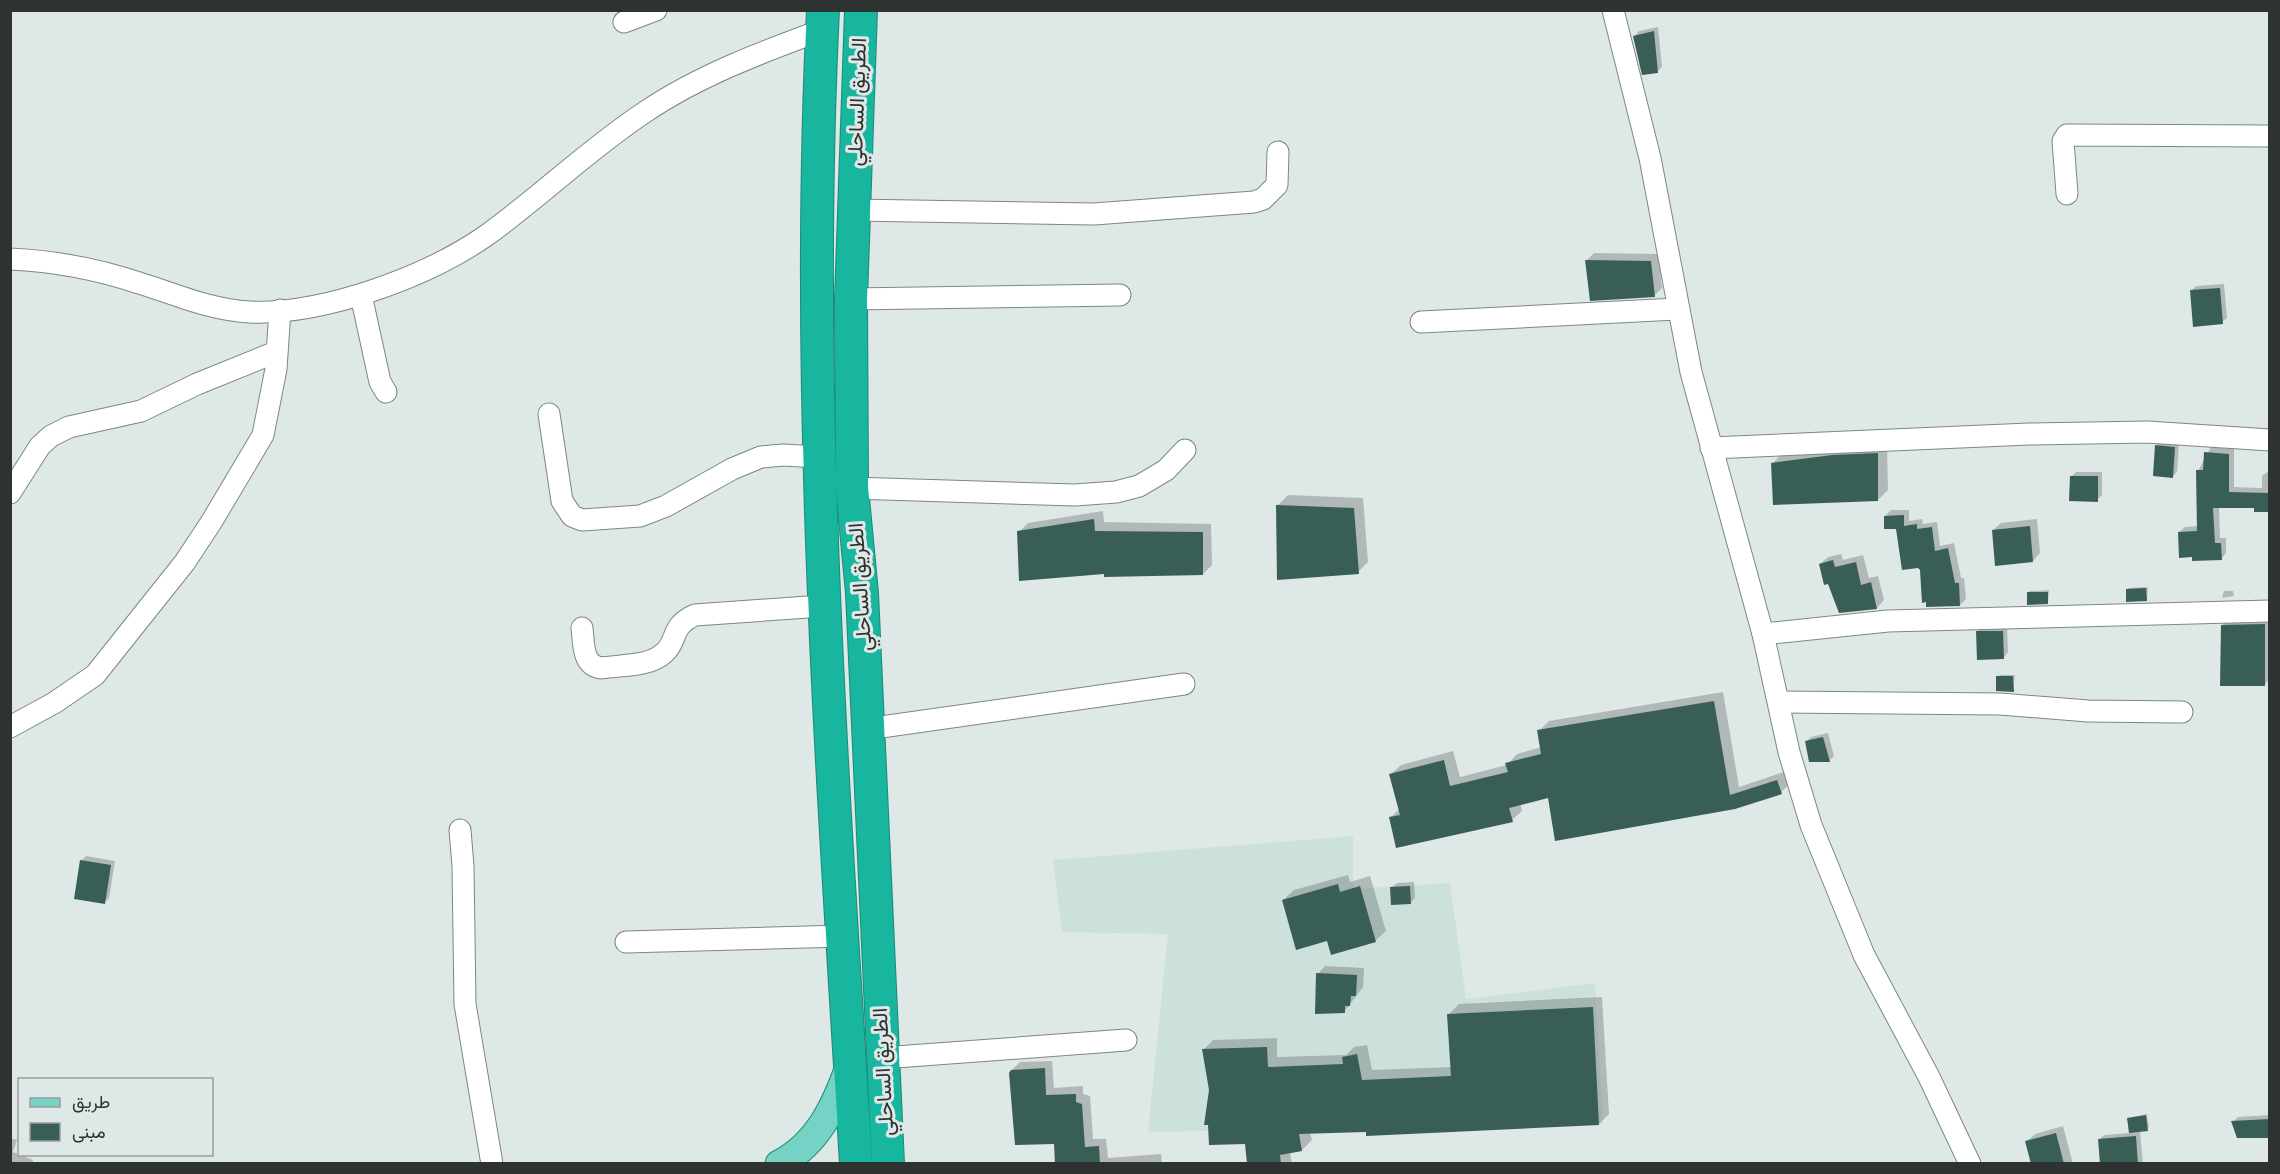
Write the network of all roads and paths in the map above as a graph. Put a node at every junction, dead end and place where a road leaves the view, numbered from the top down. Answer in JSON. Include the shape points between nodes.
{"nodes":[{"id":1,"x":656,"y":10,"type":"edge"},
{"id":2,"x":861,"y":10,"type":"edge"},
{"id":3,"x":1613,"y":10,"type":"edge"},
{"id":4,"x":822,"y":20,"type":"edge"},
{"id":5,"x":624,"y":22,"type":"dead end"},
{"id":6,"x":2270,"y":136,"type":"edge"},
{"id":7,"x":1278,"y":152,"type":"dead end"},
{"id":8,"x":2067,"y":194,"type":"dead end"},
{"id":9,"x":853,"y":210,"type":"junction"},
{"id":10,"x":10,"y":259,"type":"edge"},
{"id":11,"x":361,"y":295,"type":"junction"},
{"id":12,"x":1120,"y":296,"type":"dead end"},
{"id":13,"x":851,"y":298,"type":"junction"},
{"id":14,"x":1677,"y":309,"type":"junction"},
{"id":15,"x":280,"y":310,"type":"junction"},
{"id":16,"x":1421,"y":322,"type":"dead end"},
{"id":17,"x":276,"y":352,"type":"junction"},
{"id":18,"x":386,"y":392,"type":"dead end"},
{"id":19,"x":549,"y":414,"type":"dead end"},
{"id":20,"x":2270,"y":440,"type":"edge"},
{"id":21,"x":1710,"y":448,"type":"junction"},
{"id":22,"x":1185,"y":450,"type":"dead end"},
{"id":23,"x":818,"y":457,"type":"junction"},
{"id":24,"x":852,"y":488,"type":"junction"},
{"id":25,"x":10,"y":493,"type":"edge"},
{"id":26,"x":822,"y":606,"type":"junction"},
{"id":27,"x":2270,"y":611,"type":"edge"},
{"id":28,"x":582,"y":628,"type":"dead end"},
{"id":29,"x":1763,"y":634,"type":"junction"},
{"id":30,"x":1184,"y":684,"type":"dead end"},
{"id":31,"x":1780,"y":702,"type":"junction"},
{"id":32,"x":2182,"y":712,"type":"dead end"},
{"id":33,"x":10,"y":727,"type":"edge"},
{"id":34,"x":867,"y":729,"type":"junction"},
{"id":35,"x":460,"y":830,"type":"dead end"},
{"id":36,"x":843,"y":936,"type":"junction"},
{"id":37,"x":626,"y":942,"type":"dead end"},
{"id":38,"x":1126,"y":1040,"type":"dead end"},
{"id":39,"x":882,"y":1058,"type":"junction"},
{"id":40,"x":850,"y":1066,"type":"junction"},
{"id":41,"x":492,"y":1164,"type":"edge"},
{"id":42,"x":779,"y":1164,"type":"edge"},
{"id":43,"x":856,"y":1164,"type":"edge"},
{"id":44,"x":888,"y":1164,"type":"edge"},
{"id":45,"x":1970,"y":1164,"type":"edge"}],
"edges":[{"from":1,"to":5,"type":"street"},
{"from":2,"to":9,"type":"highway","name":"الطريق الساحلي"},
{"from":3,"to":14,"type":"street","via":[[1650,158]]},
{"from":4,"to":11,"type":"street","via":[[646,111],[487,235],[398,281]]},
{"from":4,"to":23,"type":"highway","name":"الطريق الساحلي","via":[[816,164]]},
{"from":6,"to":8,"type":"street","via":[[2067,135],[2063,141]]},
{"from":7,"to":9,"type":"street","via":[[1277,185],[1254,202],[1095,214]]},
{"from":9,"to":13,"type":"highway","name":"الطريق الساحلي"},
{"from":10,"to":15,"type":"street","via":[[79,265],[199,303],[248,312]]},
{"from":11,"to":15,"type":"street"},
{"from":11,"to":18,"type":"street","via":[[380,382]]},
{"from":12,"to":13,"type":"street"},
{"from":13,"to":24,"type":"highway","name":"الطريق الساحلي"},
{"from":14,"to":16,"type":"street"},
{"from":14,"to":21,"type":"street"},
{"from":15,"to":17,"type":"street"},
{"from":17,"to":25,"type":"street","via":[[141,411],[69,427],[51,436],[40,446]]},
{"from":17,"to":33,"type":"street","via":[[263,435],[185,562],[94,675]]},
{"from":19,"to":23,"type":"street","via":[[562,501],[572,516],[582,520],[640,516],[761,457]]},
{"from":20,"to":21,"type":"street","via":[[2136,433]]},
{"from":21,"to":29,"type":"street"},
{"from":22,"to":24,"type":"street","via":[[1157,476],[1116,492],[1075,495]]},
{"from":23,"to":26,"type":"highway","name":"الطريق الساحلي"},
{"from":24,"to":34,"type":"highway","name":"الطريق الساحلي","via":[[862,593]]},
{"from":26,"to":28,"type":"street","via":[[695,615],[683,620],[666,652],[655,659],[601,668],[588,662]]},
{"from":26,"to":36,"type":"highway","name":"الطريق الساحلي"},
{"from":27,"to":29,"type":"street","via":[[1888,621]]},
{"from":29,"to":31,"type":"street"},
{"from":30,"to":34,"type":"street"},
{"from":31,"to":32,"type":"street","via":[[2000,704],[2088,711]]},
{"from":31,"to":45,"type":"street","via":[[1789,752],[1811,825],[1839,894],[1888,1003]]},
{"from":34,"to":39,"type":"highway","name":"الطريق الساحلي"},
{"from":35,"to":41,"type":"street","via":[[465,1004]]},
{"from":36,"to":37,"type":"street"},
{"from":36,"to":40,"type":"highway","name":"الطريق الساحلي"},
{"from":38,"to":39,"type":"street"},
{"from":39,"to":44,"type":"highway","name":"الطريق الساحلي"},
{"from":40,"to":42,"type":"main road","via":[[830,1113],[817,1132]]},
{"from":40,"to":43,"type":"highway","name":"الطريق الساحلي"}]}
